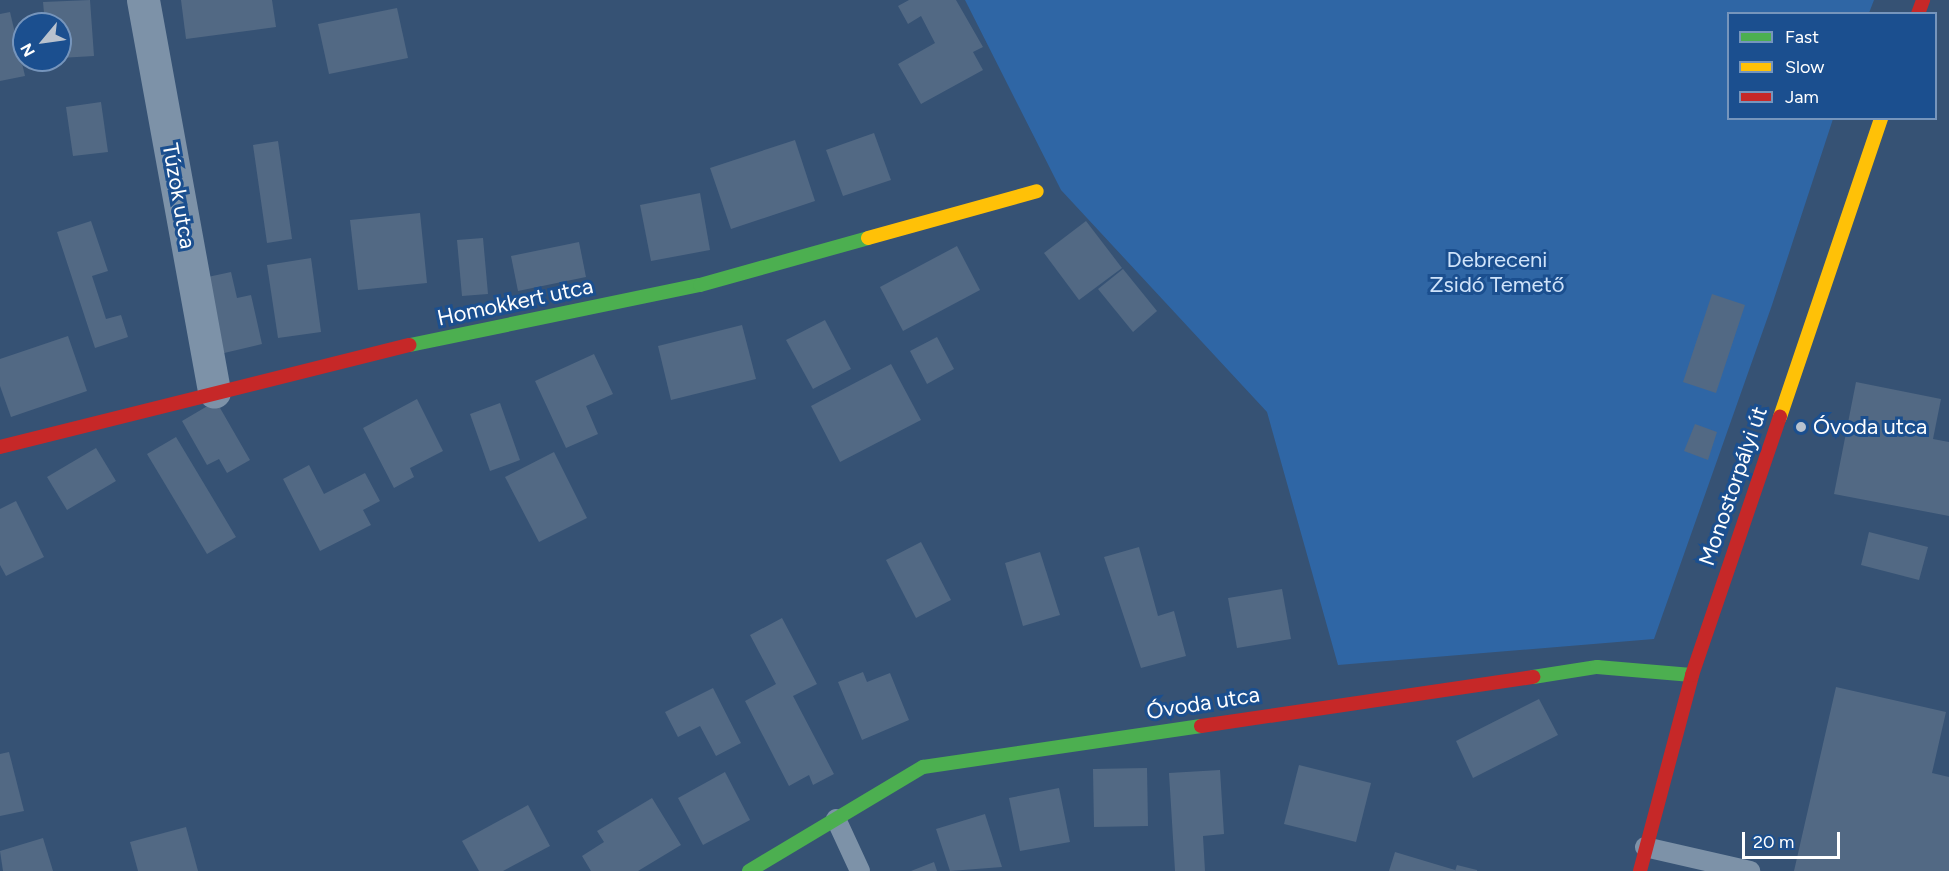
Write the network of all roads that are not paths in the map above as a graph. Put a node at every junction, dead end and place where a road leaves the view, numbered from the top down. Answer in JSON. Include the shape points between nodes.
{"nodes":[{"id":1,"x":143,"y":0,"type":"edge"},
{"id":2,"x":1880,"y":120,"type":"edge"},
{"id":3,"x":1037,"y":191,"type":"dead end"},
{"id":4,"x":214,"y":392,"type":"junction"},
{"id":5,"x":0,"y":447,"type":"edge"},
{"id":6,"x":1692,"y":675,"type":"junction"},
{"id":7,"x":836,"y":819,"type":"junction"},
{"id":8,"x":1645,"y":847,"type":"junction"},
{"id":9,"x":750,"y":871,"type":"edge"},
{"id":10,"x":860,"y":871,"type":"edge"},
{"id":11,"x":1640,"y":871,"type":"edge"},
{"id":12,"x":1750,"y":871,"type":"edge"}],
"edges":[{"from":1,"to":4,"type":"street","name":"Túzok utca"},
{"from":2,"to":6,"type":"street","name":"Monostorpályi út"},
{"from":3,"to":4,"type":"street","name":"Homokkert utca","via":[[700,285],[408,346]]},
{"from":4,"to":5,"type":"street","name":"Homokkert utca"},
{"from":6,"to":7,"type":"street","name":"Óvoda utca","via":[[1597,668],[923,767]]},
{"from":6,"to":8,"type":"street","name":"Monostorpályi út"},
{"from":7,"to":9,"type":"street","name":"Óvoda utca"},
{"from":7,"to":10,"type":"lane"},
{"from":8,"to":11,"type":"street","name":"Monostorpályi út"},
{"from":8,"to":12,"type":"lane"}]}
